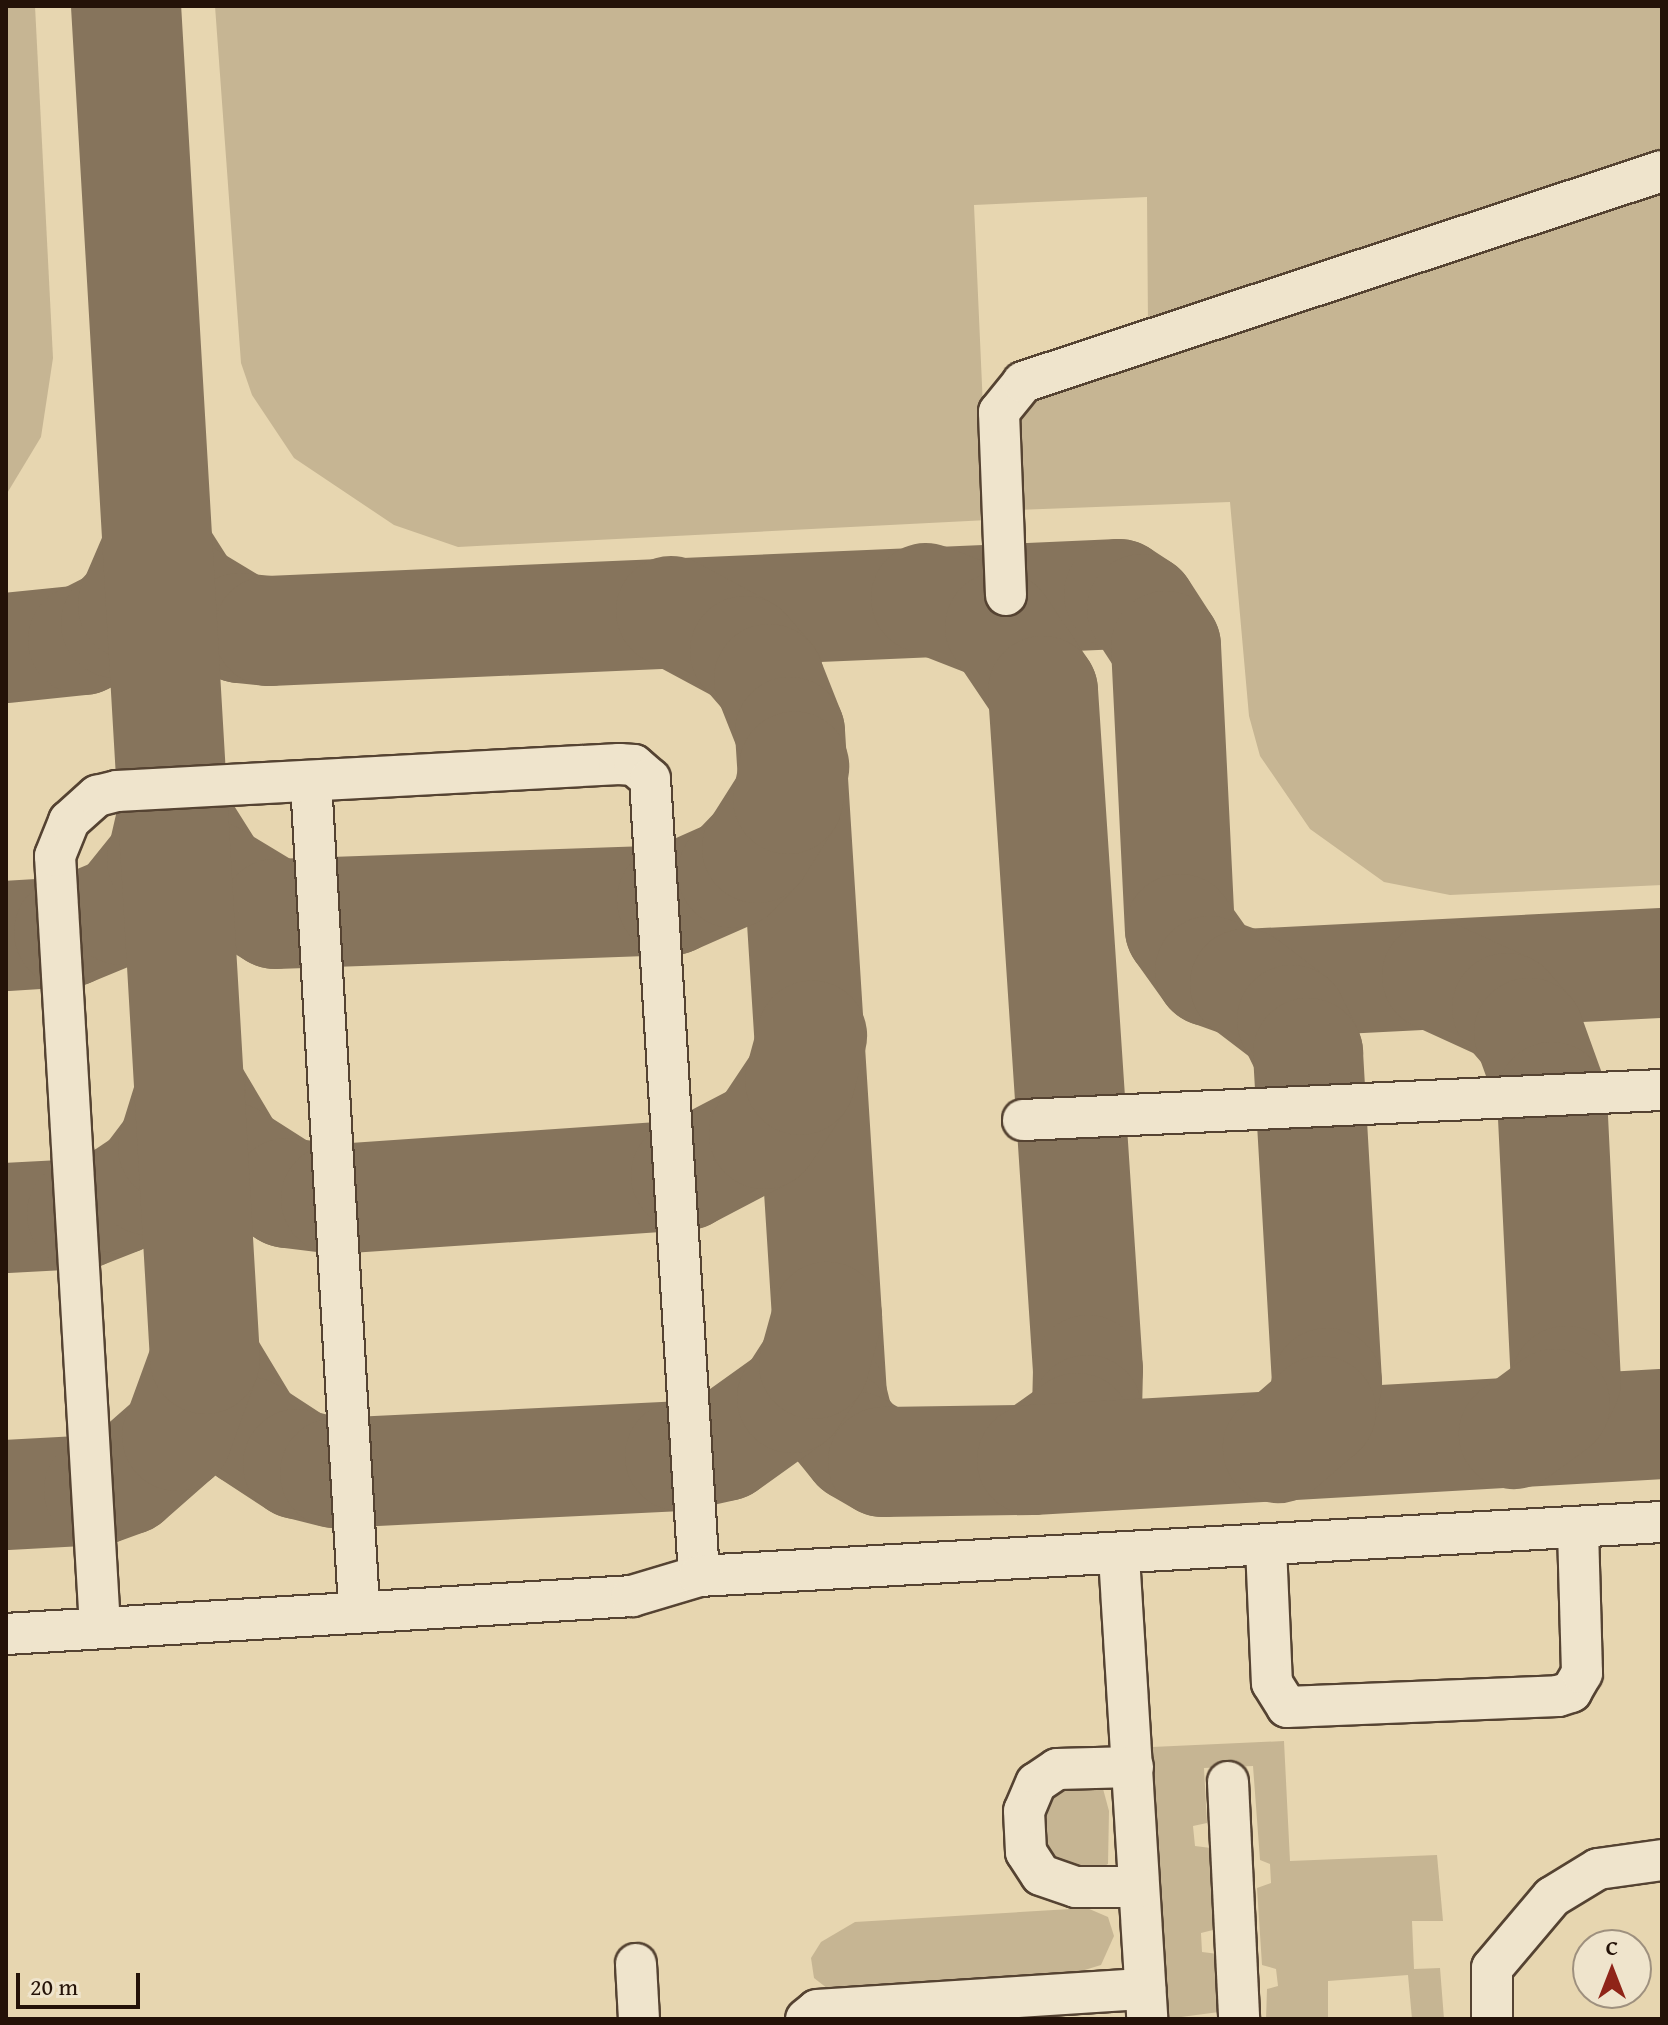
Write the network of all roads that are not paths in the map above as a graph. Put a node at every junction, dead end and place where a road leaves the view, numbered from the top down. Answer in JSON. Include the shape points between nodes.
{"nodes":[{"id":1,"x":1662,"y":171,"type":"edge"},
{"id":2,"x":1006,"y":595,"type":"dead end"},
{"id":3,"x":311,"y":782,"type":"junction"},
{"id":4,"x":1662,"y":1090,"type":"edge"},
{"id":5,"x":1023,"y":1120,"type":"dead end"},
{"id":6,"x":1662,"y":1522,"type":"edge"},
{"id":7,"x":1578,"y":1527,"type":"junction"},
{"id":8,"x":1266,"y":1547,"type":"junction"},
{"id":9,"x":1119,"y":1556,"type":"junction"},
{"id":10,"x":699,"y":1576,"type":"junction"},
{"id":11,"x":359,"y":1608,"type":"junction"},
{"id":12,"x":100,"y":1627,"type":"junction"},
{"id":13,"x":6,"y":1634,"type":"edge"},
{"id":14,"x":1133,"y":1767,"type":"junction"},
{"id":15,"x":1228,"y":1782,"type":"dead end"},
{"id":16,"x":1662,"y":1860,"type":"edge"},
{"id":17,"x":1138,"y":1887,"type":"junction"},
{"id":18,"x":636,"y":1964,"type":"dead end"},
{"id":19,"x":1146,"y":2004,"type":"edge"},
{"id":20,"x":639,"y":2019,"type":"edge"},
{"id":21,"x":806,"y":2019,"type":"edge"},
{"id":22,"x":1239,"y":2019,"type":"edge"},
{"id":23,"x":1492,"y":2019,"type":"edge"}],
"edges":[{"from":1,"to":2,"type":"lane","via":[[1023,382],[999,412]]},
{"from":3,"to":10,"type":"lane","via":[[619,764],[634,765],[650,779]]},
{"from":3,"to":11,"type":"lane"},
{"from":3,"to":12,"type":"lane","via":[[117,791],[83,806],[59,836]]},
{"from":4,"to":5,"type":"lane"},
{"from":6,"to":7,"type":"lane"},
{"from":7,"to":8,"type":"lane"},
{"from":7,"to":8,"type":"lane","via":[[1582,1673],[1571,1692],[1558,1696],[1287,1707],[1272,1683]]},
{"from":8,"to":9,"type":"lane"},
{"from":9,"to":10,"type":"lane"},
{"from":9,"to":14,"type":"lane"},
{"from":10,"to":11,"type":"lane","via":[[632,1596]]},
{"from":11,"to":12,"type":"lane"},
{"from":12,"to":13,"type":"lane"},
{"from":14,"to":17,"type":"lane"},
{"from":14,"to":17,"type":"lane","via":[[1057,1769],[1027,1795],[1024,1824],[1026,1852],[1041,1875],[1076,1887]]},
{"from":15,"to":22,"type":"lane"},
{"from":16,"to":23,"type":"lane","via":[[1598,1869],[1552,1897],[1492,1968]]},
{"from":17,"to":19,"type":"lane"},
{"from":18,"to":20,"type":"lane"},
{"from":19,"to":21,"type":"lane","via":[[817,2010]]}]}
